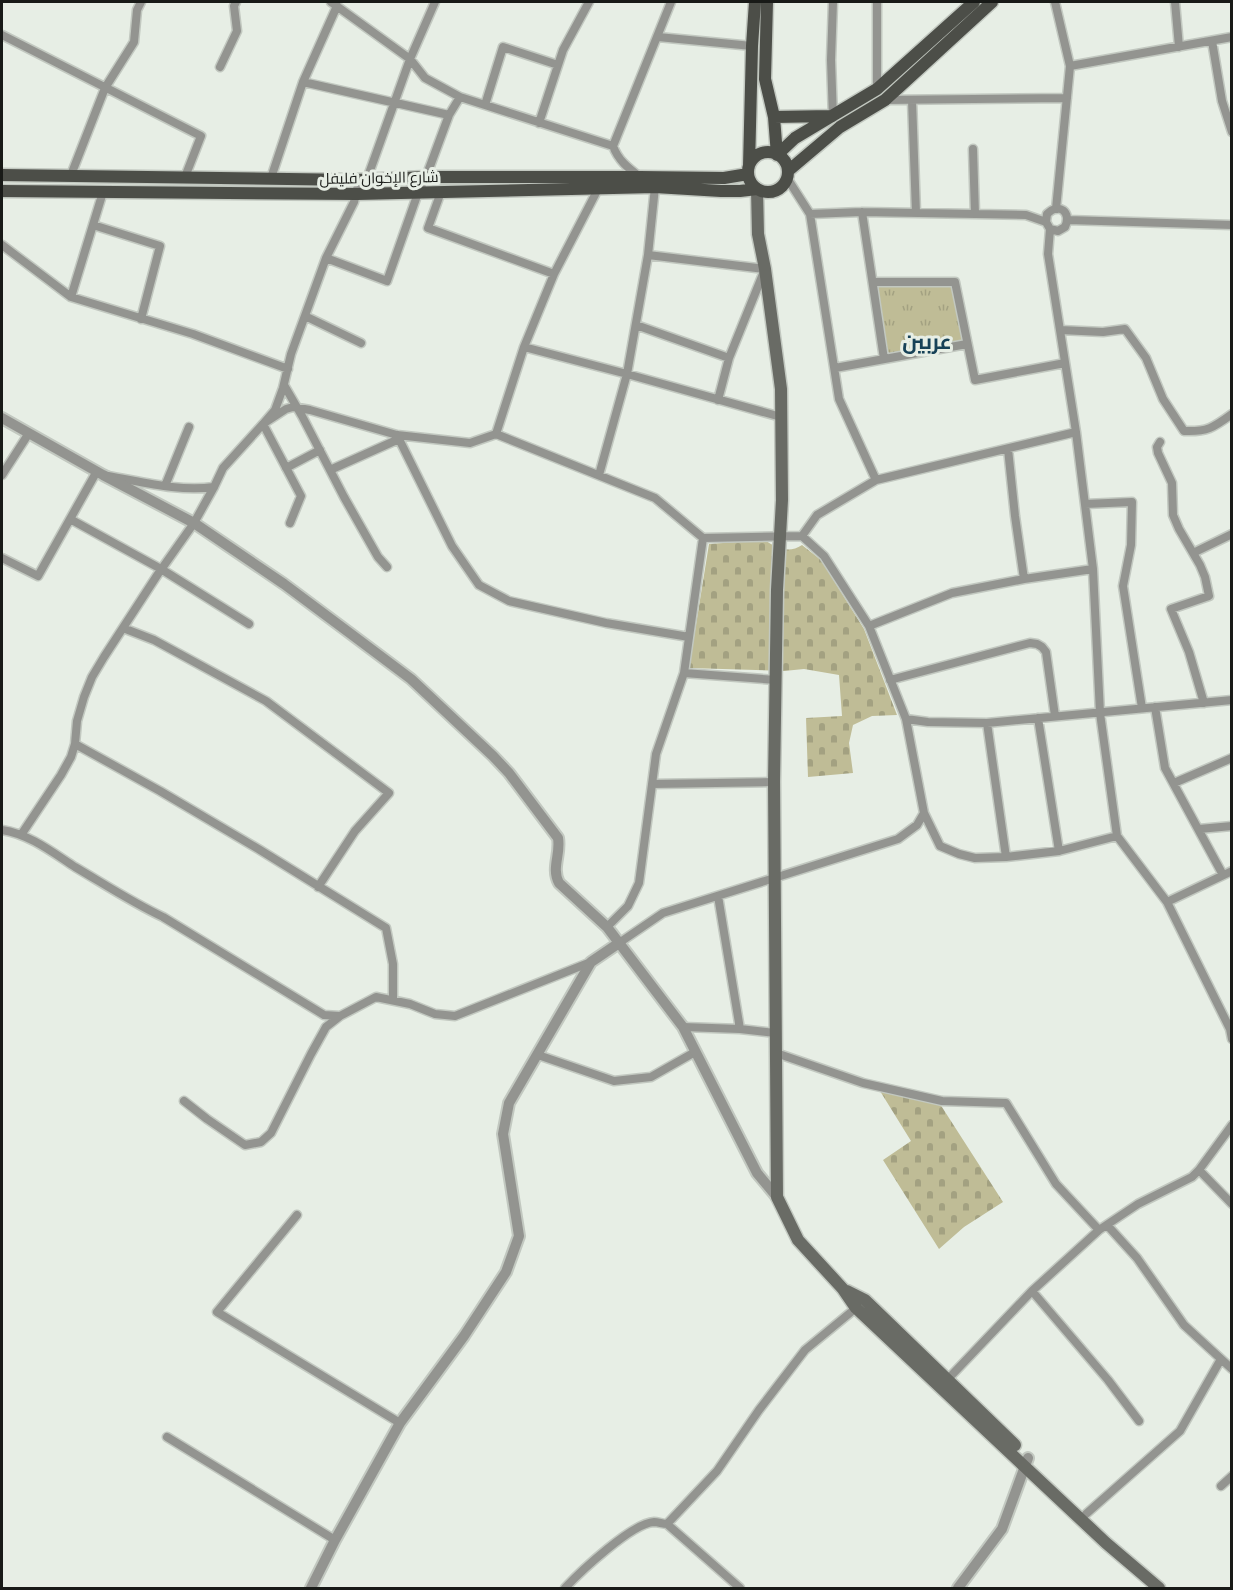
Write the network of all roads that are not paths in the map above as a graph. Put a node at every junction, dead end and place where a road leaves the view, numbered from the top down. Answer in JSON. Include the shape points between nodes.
{"nodes":[{"id":1,"x":141,"y":2,"type":"edge"},
{"id":2,"x":236,"y":2,"type":"edge"},
{"id":3,"x":435,"y":2,"type":"edge"},
{"id":4,"x":589,"y":2,"type":"edge"},
{"id":5,"x":671,"y":2,"type":"edge"},
{"id":6,"x":755,"y":2,"type":"edge"},
{"id":7,"x":767,"y":2,"type":"edge"},
{"id":8,"x":833,"y":2,"type":"edge"},
{"id":9,"x":877,"y":2,"type":"edge"},
{"id":10,"x":974,"y":2,"type":"edge"},
{"id":11,"x":992,"y":2,"type":"edge"},
{"id":12,"x":1055,"y":2,"type":"edge"},
{"id":13,"x":1175,"y":2,"type":"edge"},
{"id":14,"x":334,"y":4,"type":"edge"},
{"id":15,"x":2,"y":35,"type":"edge"},
{"id":16,"x":658,"y":37,"type":"junction"},
{"id":17,"x":1232,"y":38,"type":"edge"},
{"id":18,"x":1212,"y":41,"type":"junction"},
{"id":19,"x":752,"y":46,"type":"junction"},
{"id":20,"x":1179,"y":47,"type":"junction"},
{"id":21,"x":411,"y":59,"type":"junction"},
{"id":22,"x":558,"y":65,"type":"junction"},
{"id":23,"x":1070,"y":66,"type":"junction"},
{"id":24,"x":220,"y":67,"type":"dead end"},
{"id":25,"x":303,"y":82,"type":"junction"},
{"id":26,"x":105,"y":87,"type":"junction"},
{"id":27,"x":881,"y":95,"type":"junction"},
{"id":28,"x":460,"y":98,"type":"junction"},
{"id":29,"x":1067,"y":98,"type":"junction"},
{"id":30,"x":912,"y":100,"type":"junction"},
{"id":31,"x":394,"y":103,"type":"junction"},
{"id":32,"x":485,"y":105,"type":"junction"},
{"id":33,"x":448,"y":115,"type":"junction"},
{"id":34,"x":832,"y":116,"type":"junction"},
{"id":35,"x":774,"y":117,"type":"junction"},
{"id":36,"x":539,"y":123,"type":"junction"},
{"id":37,"x":840,"y":128,"type":"junction"},
{"id":38,"x":1232,"y":132,"type":"edge"},
{"id":39,"x":613,"y":146,"type":"junction"},
{"id":40,"x":973,"y":149,"type":"dead end"},
{"id":41,"x":777,"y":155,"type":"junction"},
{"id":42,"x":749,"y":170,"type":"junction"},
{"id":43,"x":2,"y":174,"type":"edge"},
{"id":44,"x":71,"y":175,"type":"junction"},
{"id":45,"x":787,"y":175,"type":"junction"},
{"id":46,"x":185,"y":177,"type":"junction"},
{"id":47,"x":426,"y":177,"type":"junction"},
{"id":48,"x":640,"y":177,"type":"junction"},
{"id":49,"x":271,"y":178,"type":"junction"},
{"id":50,"x":362,"y":180,"type":"junction"},
{"id":51,"x":655,"y":187,"type":"junction"},
{"id":52,"x":598,"y":189,"type":"junction"},
{"id":53,"x":757,"y":189,"type":"junction"},
{"id":54,"x":2,"y":192,"type":"edge"},
{"id":55,"x":103,"y":192,"type":"junction"},
{"id":56,"x":441,"y":192,"type":"junction"},
{"id":57,"x":418,"y":193,"type":"junction"},
{"id":58,"x":357,"y":194,"type":"junction"},
{"id":59,"x":1056,"y":209,"type":"junction"},
{"id":60,"x":862,"y":212,"type":"junction"},
{"id":61,"x":916,"y":213,"type":"junction"},
{"id":62,"x":810,"y":214,"type":"junction"},
{"id":63,"x":975,"y":214,"type":"junction"},
{"id":64,"x":1068,"y":220,"type":"junction"},
{"id":65,"x":93,"y":225,"type":"junction"},
{"id":66,"x":1048,"y":225,"type":"junction"},
{"id":67,"x":1232,"y":225,"type":"edge"},
{"id":68,"x":2,"y":245,"type":"edge"},
{"id":69,"x":648,"y":255,"type":"junction"},
{"id":70,"x":326,"y":258,"type":"junction"},
{"id":71,"x":765,"y":269,"type":"junction"},
{"id":72,"x":554,"y":274,"type":"junction"},
{"id":73,"x":873,"y":282,"type":"junction"},
{"id":74,"x":71,"y":297,"type":"junction"},
{"id":75,"x":305,"y":316,"type":"junction"},
{"id":76,"x":141,"y":319,"type":"junction"},
{"id":77,"x":636,"y":325,"type":"junction"},
{"id":78,"x":1060,"y":330,"type":"junction"},
{"id":79,"x":361,"y":343,"type":"dead end"},
{"id":80,"x":968,"y":344,"type":"junction"},
{"id":81,"x":524,"y":347,"type":"junction"},
{"id":82,"x":729,"y":358,"type":"junction"},
{"id":83,"x":884,"y":359,"type":"junction"},
{"id":84,"x":1065,"y":363,"type":"junction"},
{"id":85,"x":835,"y":368,"type":"junction"},
{"id":86,"x":288,"y":369,"type":"junction"},
{"id":87,"x":627,"y":374,"type":"junction"},
{"id":88,"x":284,"y":385,"type":"junction"},
{"id":89,"x":718,"y":400,"type":"junction"},
{"id":90,"x":297,"y":408,"type":"junction"},
{"id":91,"x":1232,"y":414,"type":"edge"},
{"id":92,"x":781,"y":417,"type":"junction"},
{"id":93,"x":2,"y":418,"type":"edge"},
{"id":94,"x":263,"y":424,"type":"junction"},
{"id":95,"x":189,"y":427,"type":"dead end"},
{"id":96,"x":1076,"y":432,"type":"junction"},
{"id":97,"x":29,"y":433,"type":"junction"},
{"id":98,"x":496,"y":434,"type":"junction"},
{"id":99,"x":398,"y":437,"type":"junction"},
{"id":100,"x":1160,"y":442,"type":"dead end"},
{"id":101,"x":1008,"y":449,"type":"junction"},
{"id":102,"x":320,"y":450,"type":"junction"},
{"id":103,"x":286,"y":468,"type":"junction"},
{"id":104,"x":330,"y":470,"type":"junction"},
{"id":105,"x":100,"y":473,"type":"junction"},
{"id":106,"x":2,"y":475,"type":"edge"},
{"id":107,"x":599,"y":475,"type":"junction"},
{"id":108,"x":876,"y":480,"type":"junction"},
{"id":109,"x":165,"y":486,"type":"junction"},
{"id":110,"x":214,"y":487,"type":"junction"},
{"id":111,"x":1085,"y":504,"type":"junction"},
{"id":112,"x":70,"y":519,"type":"junction"},
{"id":113,"x":194,"y":523,"type":"junction"},
{"id":114,"x":290,"y":523,"type":"dead end"},
{"id":115,"x":1232,"y":534,"type":"edge"},
{"id":116,"x":802,"y":536,"type":"junction"},
{"id":117,"x":780,"y":537,"type":"junction"},
{"id":118,"x":703,"y":538,"type":"junction"},
{"id":119,"x":1193,"y":553,"type":"junction"},
{"id":120,"x":2,"y":558,"type":"edge"},
{"id":121,"x":387,"y":567,"type":"dead end"},
{"id":122,"x":161,"y":569,"type":"junction"},
{"id":123,"x":1093,"y":569,"type":"junction"},
{"id":124,"x":1024,"y":579,"type":"junction"},
{"id":125,"x":249,"y":624,"type":"dead end"},
{"id":126,"x":869,"y":626,"type":"junction"},
{"id":127,"x":123,"y":628,"type":"junction"},
{"id":128,"x":689,"y":637,"type":"junction"},
{"id":129,"x":684,"y":673,"type":"junction"},
{"id":130,"x":776,"y":680,"type":"junction"},
{"id":131,"x":890,"y":680,"type":"junction"},
{"id":132,"x":1232,"y":700,"type":"edge"},
{"id":133,"x":1204,"y":703,"type":"junction"},
{"id":134,"x":1155,"y":707,"type":"junction"},
{"id":135,"x":1142,"y":708,"type":"junction"},
{"id":136,"x":1100,"y":712,"type":"junction"},
{"id":137,"x":1055,"y":716,"type":"junction"},
{"id":138,"x":1038,"y":718,"type":"junction"},
{"id":139,"x":906,"y":719,"type":"junction"},
{"id":140,"x":987,"y":723,"type":"junction"},
{"id":141,"x":75,"y":744,"type":"junction"},
{"id":142,"x":1232,"y":758,"type":"edge"},
{"id":143,"x":774,"y":782,"type":"junction"},
{"id":144,"x":1174,"y":783,"type":"junction"},
{"id":145,"x":652,"y":784,"type":"junction"},
{"id":146,"x":924,"y":813,"type":"junction"},
{"id":147,"x":1232,"y":826,"type":"edge"},
{"id":148,"x":1199,"y":829,"type":"junction"},
{"id":149,"x":2,"y":830,"type":"edge"},
{"id":150,"x":21,"y":835,"type":"junction"},
{"id":151,"x":1117,"y":836,"type":"junction"},
{"id":152,"x":1059,"y":851,"type":"junction"},
{"id":153,"x":1006,"y":857,"type":"junction"},
{"id":154,"x":1227,"y":873,"type":"edge"},
{"id":155,"x":775,"y":879,"type":"junction"},
{"id":156,"x":318,"y":887,"type":"junction"},
{"id":157,"x":718,"y":896,"type":"junction"},
{"id":158,"x":1167,"y":902,"type":"junction"},
{"id":159,"x":607,"y":927,"type":"junction"},
{"id":160,"x":619,"y":943,"type":"junction"},
{"id":161,"x":591,"y":962,"type":"junction"},
{"id":162,"x":393,"y":1000,"type":"junction"},
{"id":163,"x":340,"y":1016,"type":"junction"},
{"id":164,"x":683,"y":1028,"type":"junction"},
{"id":165,"x":741,"y":1029,"type":"junction"},
{"id":166,"x":1231,"y":1029,"type":"edge"},
{"id":167,"x":775,"y":1033,"type":"junction"},
{"id":168,"x":1232,"y":1039,"type":"edge"},
{"id":169,"x":695,"y":1052,"type":"junction"},
{"id":170,"x":776,"y":1053,"type":"junction"},
{"id":171,"x":538,"y":1055,"type":"junction"},
{"id":172,"x":184,"y":1101,"type":"dead end"},
{"id":173,"x":1232,"y":1125,"type":"edge"},
{"id":174,"x":1199,"y":1170,"type":"junction"},
{"id":175,"x":777,"y":1197,"type":"junction"},
{"id":176,"x":1232,"y":1204,"type":"edge"},
{"id":177,"x":297,"y":1215,"type":"dead end"},
{"id":178,"x":1107,"y":1225,"type":"junction"},
{"id":179,"x":1099,"y":1230,"type":"junction"},
{"id":180,"x":843,"y":1289,"type":"junction"},
{"id":181,"x":1032,"y":1291,"type":"junction"},
{"id":182,"x":856,"y":1308,"type":"junction"},
{"id":183,"x":1221,"y":1359,"type":"junction"},
{"id":184,"x":1232,"y":1369,"type":"edge"},
{"id":185,"x":947,"y":1380,"type":"junction"},
{"id":186,"x":1139,"y":1421,"type":"dead end"},
{"id":187,"x":400,"y":1423,"type":"junction"},
{"id":188,"x":167,"y":1437,"type":"dead end"},
{"id":189,"x":1026,"y":1462,"type":"junction"},
{"id":190,"x":1232,"y":1476,"type":"edge"},
{"id":191,"x":1221,"y":1486,"type":"dead end"},
{"id":192,"x":1086,"y":1514,"type":"junction"},
{"id":193,"x":667,"y":1524,"type":"junction"},
{"id":194,"x":335,"y":1540,"type":"junction"},
{"id":195,"x":311,"y":1588,"type":"edge"},
{"id":196,"x":565,"y":1588,"type":"edge"},
{"id":197,"x":740,"y":1588,"type":"edge"},
{"id":198,"x":958,"y":1588,"type":"edge"},
{"id":199,"x":1159,"y":1588,"type":"edge"},
{"id":200,"x":1170,"y":1588,"type":"edge"}],
"edges":[{"from":1,"to":26,"type":"street","via":[[134,42]]},
{"from":2,"to":24,"type":"street","via":[[237,31]]},
{"from":3,"to":21,"type":"street"},
{"from":4,"to":22,"type":"street"},
{"from":5,"to":16,"type":"street"},
{"from":6,"to":19,"type":"main road"},
{"from":7,"to":35,"type":"main road","via":[[765,79]]},
{"from":8,"to":34,"type":"street"},
{"from":9,"to":27,"type":"street"},
{"from":10,"to":27,"type":"main road"},
{"from":11,"to":27,"type":"main road"},
{"from":12,"to":23,"type":"street"},
{"from":13,"to":20,"type":"street"},
{"from":14,"to":21,"type":"street"},
{"from":14,"to":25,"type":"street"},
{"from":15,"to":26,"type":"street"},
{"from":16,"to":19,"type":"street"},
{"from":16,"to":39,"type":"street"},
{"from":17,"to":18,"type":"street"},
{"from":18,"to":20,"type":"street"},
{"from":18,"to":38,"type":"street","via":[[1222,101]]},
{"from":19,"to":42,"type":"main road"},
{"from":20,"to":23,"type":"street"},
{"from":21,"to":28,"type":"street","via":[[425,78]]},
{"from":21,"to":31,"type":"street"},
{"from":22,"to":32,"type":"street","via":[[503,47]]},
{"from":22,"to":36,"type":"street"},
{"from":23,"to":29,"type":"street"},
{"from":25,"to":31,"type":"street"},
{"from":25,"to":49,"type":"street"},
{"from":26,"to":44,"type":"street"},
{"from":26,"to":46,"type":"street","via":[[201,136]]},
{"from":27,"to":30,"type":"street"},
{"from":27,"to":34,"type":"main road"},
{"from":27,"to":37,"type":"main road"},
{"from":28,"to":32,"type":"street"},
{"from":28,"to":33,"type":"street"},
{"from":29,"to":30,"type":"street"},
{"from":29,"to":59,"type":"street"},
{"from":30,"to":61,"type":"street"},
{"from":31,"to":33,"type":"street"},
{"from":31,"to":50,"type":"street"},
{"from":32,"to":36,"type":"street"},
{"from":33,"to":47,"type":"street"},
{"from":34,"to":35,"type":"main road"},
{"from":34,"to":37,"type":"street"},
{"from":34,"to":41,"type":"main road","via":[[795,138]]},
{"from":35,"to":41,"type":"main road"},
{"from":36,"to":39,"type":"street"},
{"from":37,"to":45,"type":"main road"},
{"from":39,"to":48,"type":"street","via":[[617,156]]},
{"from":40,"to":63,"type":"street"},
{"from":41,"to":42,"type":"main road","via":[[759,154]]},
{"from":41,"to":45,"type":"main road","via":[[786,164]]},
{"from":42,"to":48,"type":"main road","name":"شارع الإخوان فليفل","via":[[724,178]]},
{"from":42,"to":53,"type":"main road","via":[[751,183]]},
{"from":43,"to":44,"type":"main road","name":"شارع الإخوان فليفل"},
{"from":44,"to":46,"type":"main road","name":"شارع الإخوان فليفل"},
{"from":45,"to":53,"type":"main road","via":[[777,190]]},
{"from":45,"to":62,"type":"street"},
{"from":46,"to":49,"type":"main road","name":"شارع الإخوان فليفل"},
{"from":47,"to":48,"type":"main road","name":"شارع الإخوان فليفل"},
{"from":47,"to":50,"type":"main road","name":"شارع الإخوان فليفل"},
{"from":47,"to":57,"type":"street"},
{"from":49,"to":50,"type":"main road","name":"شارع الإخوان فليفل"},
{"from":50,"to":58,"type":"street"},
{"from":51,"to":52,"type":"main road","name":"شارع الإخوان فليفل"},
{"from":51,"to":53,"type":"main road","name":"شارع الإخوان فليفل"},
{"from":51,"to":69,"type":"street"},
{"from":52,"to":56,"type":"main road","name":"شارع الإخوان فليفل"},
{"from":52,"to":72,"type":"street"},
{"from":53,"to":71,"type":"main road","via":[[758,234]]},
{"from":54,"to":55,"type":"main road","name":"شارع الإخوان فليفل"},
{"from":55,"to":58,"type":"main road","name":"شارع الإخوان فليفل"},
{"from":55,"to":65,"type":"street"},
{"from":56,"to":57,"type":"main road","name":"شارع الإخوان فليفل"},
{"from":56,"to":72,"type":"street","via":[[428,228]]},
{"from":57,"to":58,"type":"main road","name":"شارع الإخوان فليفل"},
{"from":57,"to":70,"type":"street","via":[[387,281]]},
{"from":58,"to":70,"type":"street"},
{"from":59,"to":64,"type":"street","via":[[1063,211]]},
{"from":59,"to":66,"type":"street","via":[[1047,214]]},
{"from":60,"to":61,"type":"street"},
{"from":60,"to":62,"type":"street"},
{"from":60,"to":73,"type":"street"},
{"from":61,"to":63,"type":"street"},
{"from":62,"to":85,"type":"street"},
{"from":63,"to":66,"type":"street","via":[[1026,215]]},
{"from":64,"to":66,"type":"street","via":[[1062,230]]},
{"from":64,"to":67,"type":"street"},
{"from":65,"to":74,"type":"street"},
{"from":65,"to":76,"type":"street","via":[[160,246]]},
{"from":66,"to":78,"type":"street","via":[[1048,254]]},
{"from":68,"to":74,"type":"street"},
{"from":69,"to":71,"type":"street"},
{"from":69,"to":77,"type":"street"},
{"from":70,"to":75,"type":"street"},
{"from":71,"to":82,"type":"street"},
{"from":71,"to":92,"type":"main road","via":[[781,389]]},
{"from":72,"to":81,"type":"street"},
{"from":73,"to":80,"type":"street","via":[[955,282]]},
{"from":73,"to":83,"type":"street"},
{"from":74,"to":76,"type":"street"},
{"from":75,"to":79,"type":"street"},
{"from":75,"to":86,"type":"street"},
{"from":76,"to":86,"type":"street"},
{"from":77,"to":82,"type":"street"},
{"from":77,"to":87,"type":"street"},
{"from":78,"to":84,"type":"street"},
{"from":78,"to":91,"type":"street","via":[[1103,332],[1125,328],[1146,358],[1163,399],[1184,431],[1214,427]]},
{"from":80,"to":83,"type":"street"},
{"from":80,"to":84,"type":"street","via":[[975,380]]},
{"from":81,"to":87,"type":"street"},
{"from":81,"to":98,"type":"street"},
{"from":82,"to":89,"type":"street"},
{"from":83,"to":85,"type":"street"},
{"from":84,"to":96,"type":"street"},
{"from":85,"to":108,"type":"street","via":[[839,399]]},
{"from":86,"to":88,"type":"street"},
{"from":87,"to":89,"type":"street"},
{"from":87,"to":107,"type":"street"},
{"from":88,"to":90,"type":"street"},
{"from":88,"to":94,"type":"street","via":[[275,410]]},
{"from":89,"to":92,"type":"street"},
{"from":90,"to":94,"type":"street","via":[[286,409]]},
{"from":90,"to":99,"type":"street"},
{"from":90,"to":102,"type":"street"},
{"from":92,"to":117,"type":"main road"},
{"from":93,"to":97,"type":"street"},
{"from":94,"to":103,"type":"street"},
{"from":94,"to":110,"type":"street","via":[[223,468]]},
{"from":95,"to":109,"type":"street"},
{"from":96,"to":101,"type":"street"},
{"from":96,"to":111,"type":"street"},
{"from":97,"to":105,"type":"street"},
{"from":97,"to":106,"type":"street"},
{"from":98,"to":99,"type":"street","via":[[470,443]]},
{"from":98,"to":107,"type":"street"},
{"from":99,"to":104,"type":"street"},
{"from":99,"to":128,"type":"street","via":[[452,546],[478,585],[508,601]]},
{"from":100,"to":119,"type":"street","via":[[1158,453],[1172,483],[1173,514]]},
{"from":101,"to":108,"type":"street"},
{"from":101,"to":124,"type":"street"},
{"from":102,"to":103,"type":"street"},
{"from":102,"to":104,"type":"street"},
{"from":103,"to":114,"type":"street","via":[[301,496]]},
{"from":104,"to":121,"type":"street"},
{"from":105,"to":109,"type":"street"},
{"from":105,"to":112,"type":"street"},
{"from":105,"to":113,"type":"street"},
{"from":107,"to":118,"type":"street","via":[[655,498]]},
{"from":108,"to":116,"type":"street","via":[[817,515]]},
{"from":109,"to":110,"type":"street"},
{"from":110,"to":113,"type":"street"},
{"from":111,"to":123,"type":"street"},
{"from":111,"to":135,"type":"street","via":[[1132,502],[1131,545],[1123,586]]},
{"from":112,"to":120,"type":"street","via":[[38,576]]},
{"from":112,"to":122,"type":"street"},
{"from":113,"to":122,"type":"street"},
{"from":113,"to":159,"type":"street","via":[[284,584],[411,679],[493,756],[558,838],[555,870],[559,883]]},
{"from":115,"to":119,"type":"street"},
{"from":116,"to":117,"type":"street"},
{"from":116,"to":126,"type":"street","via":[[824,556]]},
{"from":117,"to":118,"type":"street"},
{"from":117,"to":130,"type":"main road"},
{"from":118,"to":128,"type":"street"},
{"from":119,"to":133,"type":"street","via":[[1209,596],[1171,609]]},
{"from":122,"to":125,"type":"street"},
{"from":122,"to":127,"type":"street"},
{"from":123,"to":124,"type":"street"},
{"from":123,"to":136,"type":"street"},
{"from":124,"to":126,"type":"street","via":[[952,594]]},
{"from":126,"to":131,"type":"street"},
{"from":127,"to":141,"type":"street","via":[[88,687],[77,721]]},
{"from":127,"to":156,"type":"street","via":[[154,640],[266,701],[389,794],[355,831]]},
{"from":128,"to":129,"type":"street"},
{"from":129,"to":130,"type":"street"},
{"from":129,"to":145,"type":"street","via":[[656,754]]},
{"from":130,"to":143,"type":"main road"},
{"from":131,"to":137,"type":"street","via":[[1037,644],[1046,652]]},
{"from":131,"to":139,"type":"street"},
{"from":132,"to":133,"type":"street"},
{"from":133,"to":134,"type":"street"},
{"from":134,"to":135,"type":"street"},
{"from":134,"to":144,"type":"street","via":[[1165,768]]},
{"from":135,"to":136,"type":"street"},
{"from":136,"to":137,"type":"street"},
{"from":136,"to":151,"type":"street"},
{"from":137,"to":138,"type":"street"},
{"from":138,"to":140,"type":"street"},
{"from":138,"to":152,"type":"street"},
{"from":139,"to":140,"type":"street"},
{"from":139,"to":146,"type":"street"},
{"from":140,"to":153,"type":"street"},
{"from":141,"to":150,"type":"street","via":[[61,774]]},
{"from":141,"to":156,"type":"street"},
{"from":142,"to":144,"type":"street"},
{"from":143,"to":145,"type":"street"},
{"from":143,"to":155,"type":"main road"},
{"from":144,"to":148,"type":"street"},
{"from":145,"to":159,"type":"street","via":[[639,883],[628,906]]},
{"from":146,"to":153,"type":"street","via":[[940,846],[975,858]]},
{"from":146,"to":155,"type":"street","via":[[898,839]]},
{"from":147,"to":148,"type":"street"},
{"from":148,"to":154,"type":"street"},
{"from":149,"to":150,"type":"street"},
{"from":150,"to":163,"type":"street","via":[[324,1015]]},
{"from":151,"to":152,"type":"street"},
{"from":151,"to":158,"type":"street"},
{"from":152,"to":153,"type":"street"},
{"from":154,"to":158,"type":"street"},
{"from":155,"to":157,"type":"street"},
{"from":155,"to":167,"type":"main road"},
{"from":156,"to":162,"type":"street","via":[[386,928],[393,964]]},
{"from":157,"to":160,"type":"street","via":[[663,913]]},
{"from":157,"to":165,"type":"street"},
{"from":158,"to":166,"type":"street"},
{"from":159,"to":160,"type":"street"},
{"from":160,"to":161,"type":"street"},
{"from":160,"to":164,"type":"street"},
{"from":161,"to":162,"type":"street","via":[[455,1016],[435,1014]]},
{"from":161,"to":171,"type":"street"},
{"from":162,"to":163,"type":"street","via":[[376,997]]},
{"from":163,"to":172,"type":"street","via":[[326,1027],[271,1133],[261,1142],[245,1145]]},
{"from":164,"to":165,"type":"street"},
{"from":164,"to":169,"type":"street"},
{"from":165,"to":167,"type":"street"},
{"from":166,"to":168,"type":"street"},
{"from":167,"to":170,"type":"main road"},
{"from":169,"to":171,"type":"street","via":[[651,1077],[614,1081]]},
{"from":169,"to":175,"type":"street","via":[[757,1173]]},
{"from":170,"to":175,"type":"main road"},
{"from":170,"to":179,"type":"street","via":[[863,1083],[942,1101],[1006,1103],[1056,1184]]},
{"from":171,"to":187,"type":"street","via":[[509,1102],[503,1134],[519,1236],[506,1272]]},
{"from":173,"to":174,"type":"street"},
{"from":174,"to":176,"type":"street"},
{"from":174,"to":178,"type":"street"},
{"from":175,"to":180,"type":"main road","via":[[798,1240]]},
{"from":177,"to":187,"type":"street","via":[[217,1312]]},
{"from":178,"to":179,"type":"street"},
{"from":178,"to":183,"type":"street","via":[[1137,1258],[1184,1324]]},
{"from":179,"to":181,"type":"street"},
{"from":180,"to":182,"type":"main road"},
{"from":180,"to":185,"type":"main road","via":[[865,1300]]},
{"from":181,"to":185,"type":"street"},
{"from":181,"to":186,"type":"street"},
{"from":182,"to":189,"type":"main road"},
{"from":182,"to":193,"type":"street","via":[[805,1350],[717,1471]]},
{"from":183,"to":184,"type":"street"},
{"from":183,"to":192,"type":"street","via":[[1180,1431]]},
{"from":185,"to":189,"type":"main road"},
{"from":187,"to":194,"type":"street"},
{"from":188,"to":194,"type":"street"},
{"from":189,"to":192,"type":"main road"},
{"from":189,"to":198,"type":"street","via":[[1002,1529]]},
{"from":189,"to":199,"type":"main road","via":[[1106,1543]]},
{"from":190,"to":191,"type":"street"},
{"from":192,"to":200,"type":"main road"},
{"from":193,"to":196,"type":"street","via":[[652,1522],[631,1531]]},
{"from":193,"to":197,"type":"street"},
{"from":194,"to":195,"type":"street"}]}
